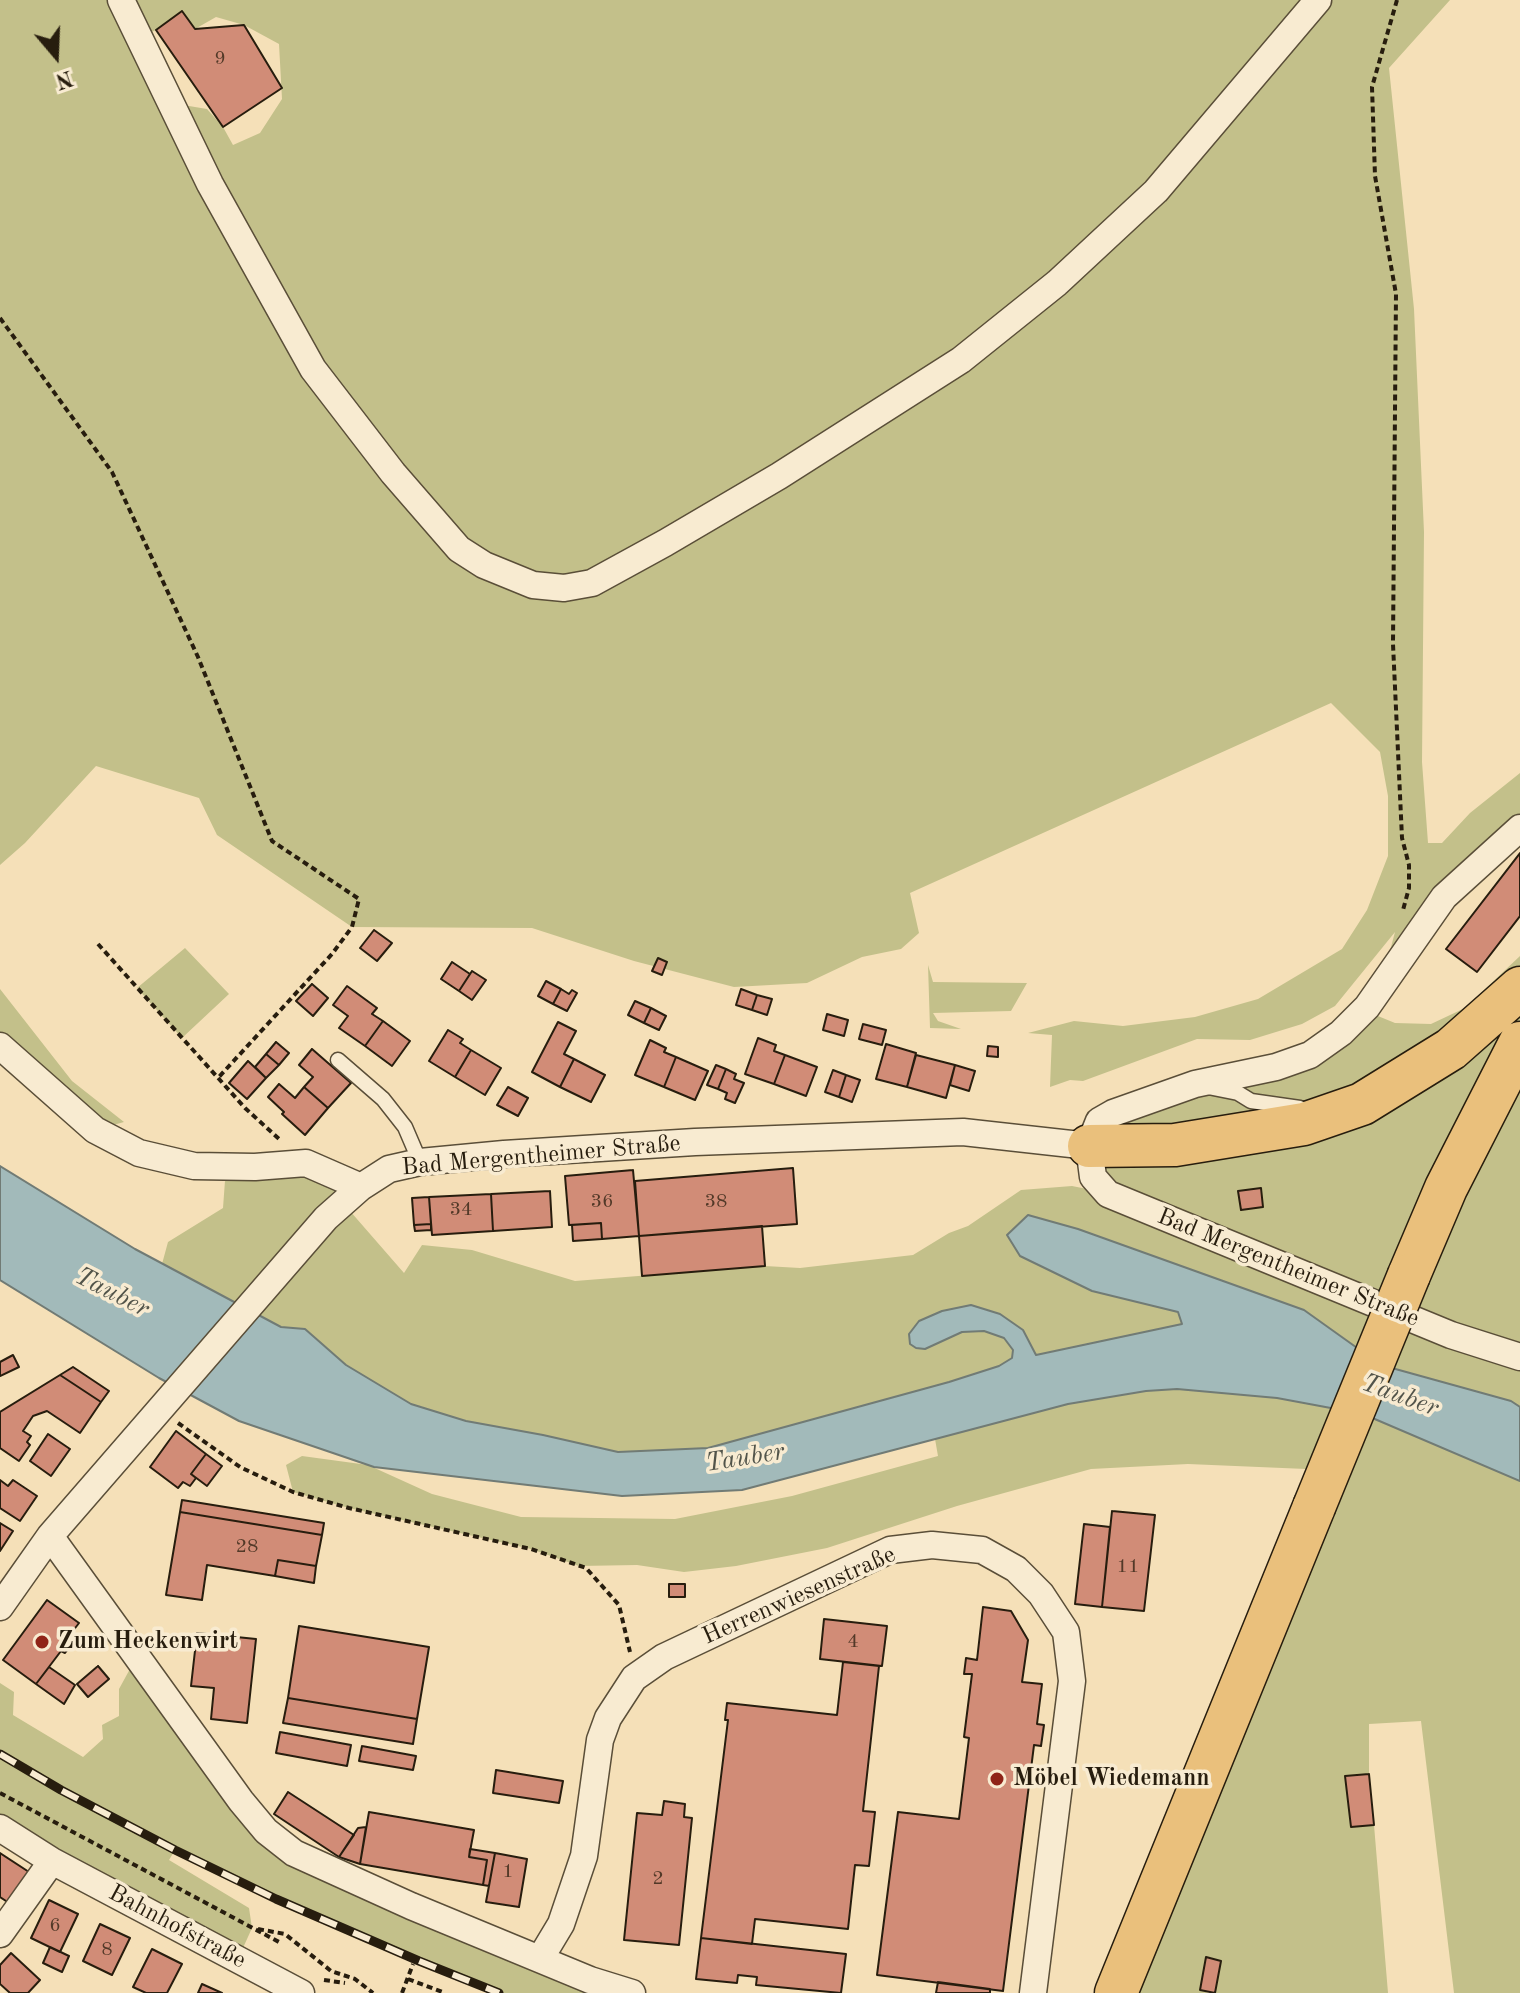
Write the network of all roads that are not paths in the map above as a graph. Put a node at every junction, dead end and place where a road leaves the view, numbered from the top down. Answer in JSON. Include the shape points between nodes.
{"nodes":[{"id":1,"x":121,"y":0,"type":"edge"},
{"id":2,"x":1318,"y":0,"type":"edge"},
{"id":3,"x":1520,"y":828,"type":"edge"},
{"id":4,"x":1520,"y":988,"type":"edge"},
{"id":5,"x":1520,"y":1043,"type":"edge"},
{"id":6,"x":0,"y":1046,"type":"edge"},
{"id":7,"x":338,"y":1060,"type":"dead end"},
{"id":8,"x":1195,"y":1084,"type":"junction"},
{"id":9,"x":1336,"y":1113,"type":"junction"},
{"id":10,"x":1089,"y":1146,"type":"junction"},
{"id":11,"x":420,"y":1162,"type":"junction"},
{"id":12,"x":361,"y":1187,"type":"junction"},
{"id":13,"x":1520,"y":1357,"type":"edge"},
{"id":14,"x":50,"y":1536,"type":"junction"},
{"id":15,"x":0,"y":1607,"type":"edge"},
{"id":16,"x":0,"y":1828,"type":"edge"},
{"id":17,"x":52,"y":1861,"type":"junction"},
{"id":18,"x":0,"y":1934,"type":"edge"},
{"id":19,"x":540,"y":1959,"type":"junction"},
{"id":20,"x":312,"y":1986,"type":"edge"},
{"id":21,"x":632,"y":1993,"type":"edge"},
{"id":22,"x":1033,"y":1993,"type":"edge"},
{"id":23,"x":1116,"y":1993,"type":"edge"}],
"edges":[{"from":1,"to":2,"type":"street","via":[[210,184],[313,369],[459,549],[533,585],[564,588],[592,583],[665,543],[961,360],[1057,283],[1156,191]]},
{"from":3,"to":8,"type":"street","via":[[1444,897],[1367,1007],[1341,1033],[1310,1055],[1276,1067]]},
{"from":4,"to":9,"type":"main road","via":[[1451,1049],[1362,1104]]},
{"from":5,"to":23,"type":"main road","bridge":true,"via":[[1409,1275]]},
{"from":6,"to":12,"type":"street","via":[[95,1130],[139,1153],[194,1166],[306,1163]]},
{"from":7,"to":11,"type":"lane","via":[[383,1099],[405,1127]]},
{"from":8,"to":9,"type":"lane","via":[[1251,1101]]},
{"from":8,"to":10,"type":"street","via":[[1099,1121]]},
{"from":9,"to":10,"type":"main road","via":[[1304,1124],[1175,1145]]},
{"from":10,"to":11,"type":"street","name":"Bad Mergentheimer Straße","via":[[963,1132],[695,1142]]},
{"from":10,"to":13,"type":"street","name":"Bad Mergentheimer Straße","via":[[1093,1177],[1108,1194],[1451,1335]]},
{"from":11,"to":12,"type":"street","name":"Bad Mergentheimer Straße","via":[[389,1169]]},
{"from":12,"to":14,"type":"street","name":"Bad Mergentheimer Straße","via":[[326,1218]]},
{"from":14,"to":15,"type":"street","name":"Bad Mergentheimer Straße"},
{"from":14,"to":19,"type":"street","via":[[266,1831],[328,1871]]},
{"from":16,"to":17,"type":"street","name":"Bahnhofstraße"},
{"from":17,"to":18,"type":"street"},
{"from":17,"to":20,"type":"street","name":"Bahnhofstraße"},
{"from":19,"to":21,"type":"street"},
{"from":19,"to":22,"type":"street","name":"Herrenwiesenstraße","via":[[561,1924],[584,1856],[600,1740],[634,1678],[664,1657],[890,1550],[932,1545],[982,1550],[1016,1569],[1041,1594],[1066,1632],[1072,1681]]}]}
